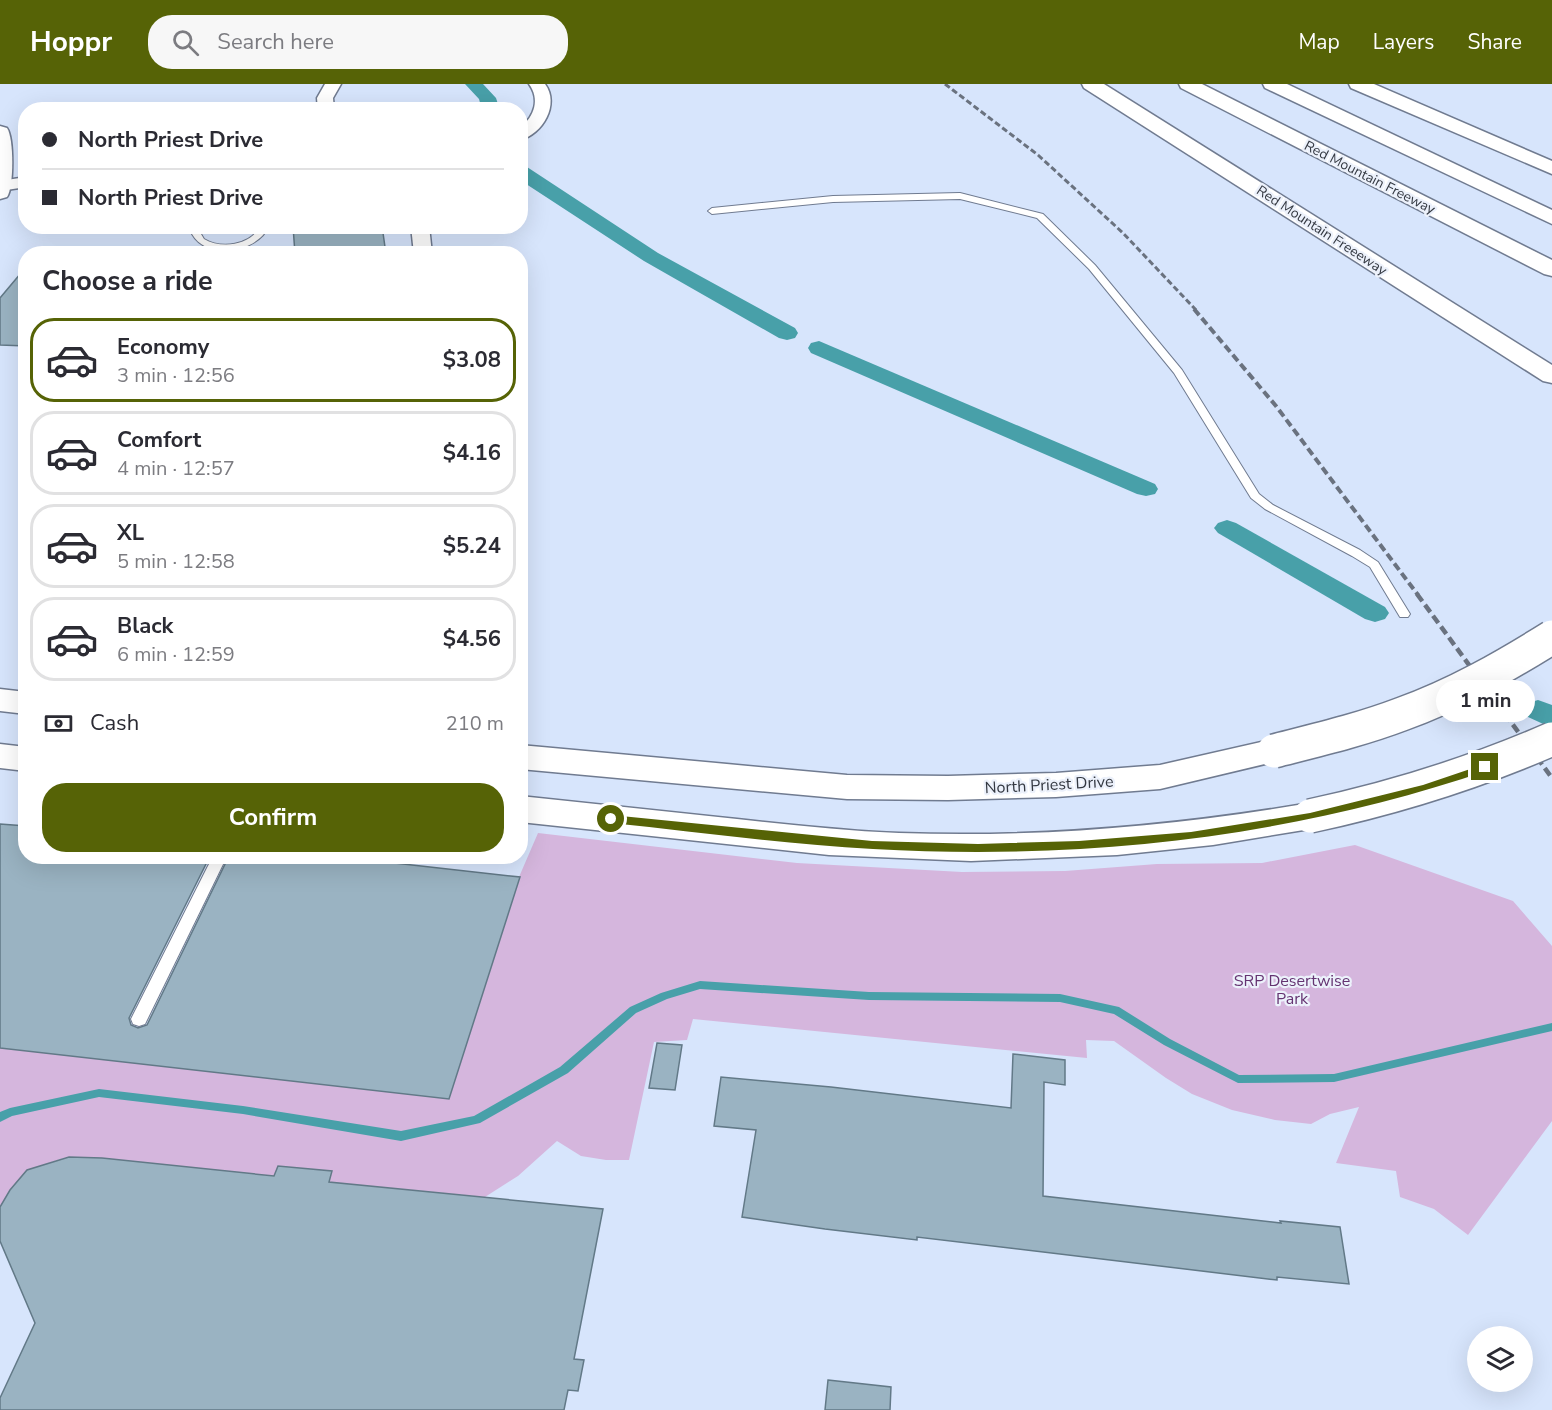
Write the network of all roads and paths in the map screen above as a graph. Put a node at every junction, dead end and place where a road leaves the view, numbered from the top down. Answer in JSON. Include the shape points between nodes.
{"nodes":[{"id":1,"x":333,"y":84,"type":"edge"},
{"id":2,"x":537,"y":84,"type":"edge"},
{"id":3,"x":1091,"y":84,"type":"edge"},
{"id":4,"x":1188,"y":84,"type":"edge"},
{"id":5,"x":1272,"y":84,"type":"edge"},
{"id":6,"x":1358,"y":84,"type":"edge"},
{"id":7,"x":325,"y":102,"type":"edge"},
{"id":8,"x":528,"y":131,"type":"edge"},
{"id":9,"x":0,"y":132,"type":"edge"},
{"id":10,"x":1552,"y":168,"type":"edge"},
{"id":11,"x":18,"y":174,"type":"edge"},
{"id":12,"x":0,"y":182,"type":"edge"},
{"id":13,"x":18,"y":182,"type":"edge"},
{"id":14,"x":712,"y":211,"type":"dead end"},
{"id":15,"x":1552,"y":218,"type":"edge"},
{"id":16,"x":196,"y":234,"type":"edge"},
{"id":17,"x":262,"y":234,"type":"edge"},
{"id":18,"x":252,"y":241,"type":"junction"},
{"id":19,"x":208,"y":246,"type":"edge"},
{"id":20,"x":234,"y":246,"type":"edge"},
{"id":21,"x":255,"y":246,"type":"edge"},
{"id":22,"x":1552,"y":269,"type":"edge"},
{"id":23,"x":1552,"y":376,"type":"edge"},
{"id":24,"x":1404,"y":614,"type":"dead end"},
{"id":25,"x":1552,"y":638,"type":"edge"},
{"id":26,"x":0,"y":700,"type":"edge"},
{"id":27,"x":18,"y":702,"type":"edge"},
{"id":28,"x":1552,"y":739,"type":"edge"},
{"id":29,"x":0,"y":756,"type":"edge"},
{"id":30,"x":18,"y":758,"type":"edge"},
{"id":31,"x":528,"y":758,"type":"edge"},
{"id":32,"x":528,"y":810,"type":"edge"},
{"id":33,"x":216,"y":864,"type":"edge"},
{"id":34,"x":138,"y":1019,"type":"dead end"}],
"edges":[{"from":1,"to":7,"type":"street"},
{"from":2,"to":8,"type":"street","via":[[543,93],[540,116]]},
{"from":3,"to":23,"type":"main road","name":"Red Mountain Freeeway"},
{"from":4,"to":22,"type":"main road","name":"Red Mountain Freeway"},
{"from":5,"to":15,"type":"main road"},
{"from":6,"to":10,"type":"main road"},
{"from":9,"to":12,"type":"main road"},
{"from":11,"to":12,"type":"street"},
{"from":12,"to":13,"type":"street"},
{"from":14,"to":24,"type":"lane","via":[[833,199],[960,196],[1040,216],[1092,267],[1178,372],[1255,496],[1374,566]]},
{"from":16,"to":19,"type":"lane"},
{"from":17,"to":18,"type":"lane"},
{"from":18,"to":20,"type":"lane"},
{"from":18,"to":21,"type":"lane"},
{"from":25,"to":31,"type":"main road","name":"North Priest Drive","bridge":true,"via":[[1512,663],[1381,721],[1160,777],[1056,786],[847,787]]},
{"from":26,"to":27,"type":"main road"},
{"from":28,"to":32,"type":"main road","bridge":true,"via":[[1435,785],[1310,816],[1224,832],[1128,842],[933,848],[822,841]]},
{"from":29,"to":30,"type":"main road"},
{"from":33,"to":34,"type":"lane"}]}
